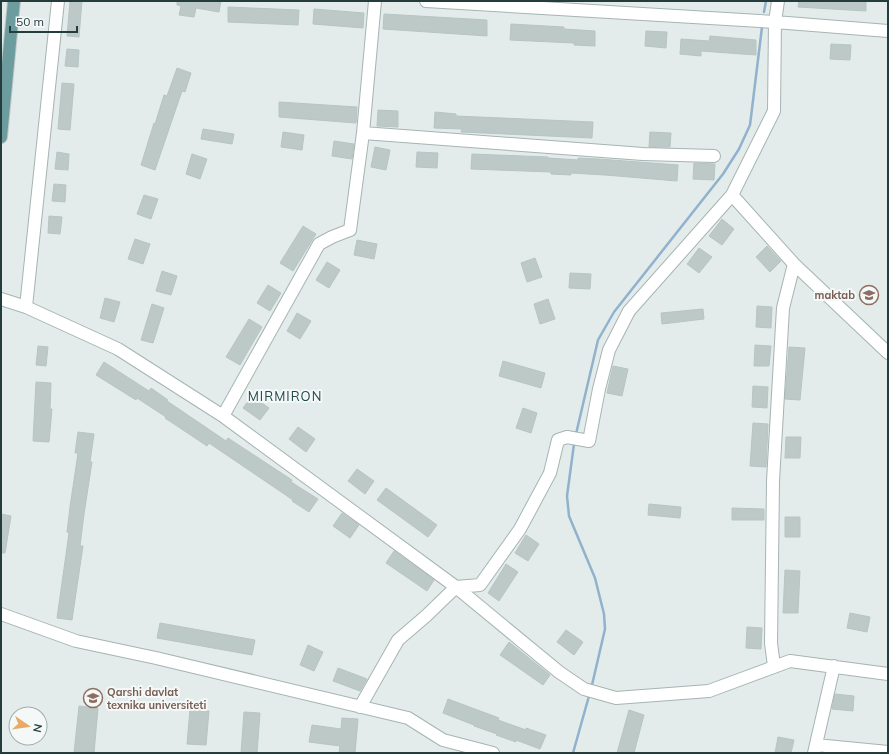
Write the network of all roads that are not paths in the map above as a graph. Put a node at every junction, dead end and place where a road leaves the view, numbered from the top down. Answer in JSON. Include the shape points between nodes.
{"nodes":[{"id":1,"x":14,"y":1,"type":"edge"},
{"id":2,"x":58,"y":1,"type":"edge"},
{"id":3,"x":375,"y":1,"type":"edge"},
{"id":4,"x":426,"y":1,"type":"edge"},
{"id":5,"x":778,"y":1,"type":"edge"},
{"id":6,"x":775,"y":22,"type":"junction"},
{"id":7,"x":888,"y":31,"type":"edge"},
{"id":8,"x":363,"y":133,"type":"junction"},
{"id":9,"x":1,"y":137,"type":"edge"},
{"id":10,"x":714,"y":156,"type":"dead end"},
{"id":11,"x":732,"y":195,"type":"junction"},
{"id":12,"x":794,"y":264,"type":"junction"},
{"id":13,"x":1,"y":299,"type":"edge"},
{"id":14,"x":26,"y":307,"type":"junction"},
{"id":15,"x":888,"y":353,"type":"edge"},
{"id":16,"x":223,"y":416,"type":"junction"},
{"id":17,"x":456,"y":587,"type":"junction"},
{"id":18,"x":1,"y":614,"type":"edge"},
{"id":19,"x":774,"y":666,"type":"junction"},
{"id":20,"x":834,"y":666,"type":"junction"},
{"id":21,"x":888,"y":674,"type":"edge"},
{"id":22,"x":360,"y":707,"type":"junction"},
{"id":23,"x":815,"y":749,"type":"edge"},
{"id":24,"x":888,"y":752,"type":"edge"},
{"id":25,"x":493,"y":753,"type":"edge"}],
"edges":[{"from":1,"to":9,"type":"main road"},
{"from":2,"to":14,"type":"street"},
{"from":3,"to":8,"type":"street"},
{"from":4,"to":6,"type":"street"},
{"from":5,"to":6,"type":"street"},
{"from":6,"to":7,"type":"street"},
{"from":6,"to":11,"type":"street","via":[[774,111]]},
{"from":8,"to":10,"type":"street","via":[[643,154]]},
{"from":8,"to":16,"type":"street","via":[[350,230],[319,244]]},
{"from":11,"to":12,"type":"street"},
{"from":11,"to":17,"type":"street","via":[[629,311],[609,350],[589,441],[567,437],[558,440],[550,473],[520,529],[480,585]]},
{"from":12,"to":15,"type":"street"},
{"from":12,"to":19,"type":"street","via":[[783,308],[772,481],[771,643]]},
{"from":13,"to":14,"type":"street"},
{"from":14,"to":16,"type":"street","via":[[118,349]]},
{"from":16,"to":17,"type":"street"},
{"from":17,"to":19,"type":"street","via":[[559,672],[584,689],[616,698],[709,691]]},
{"from":17,"to":22,"type":"street","via":[[398,640]]},
{"from":18,"to":22,"type":"street","via":[[76,641]]},
{"from":19,"to":20,"type":"street","via":[[790,660]]},
{"from":20,"to":21,"type":"street"},
{"from":20,"to":23,"type":"street"},
{"from":22,"to":25,"type":"street","via":[[408,718],[443,740]]},
{"from":23,"to":24,"type":"street"}]}
